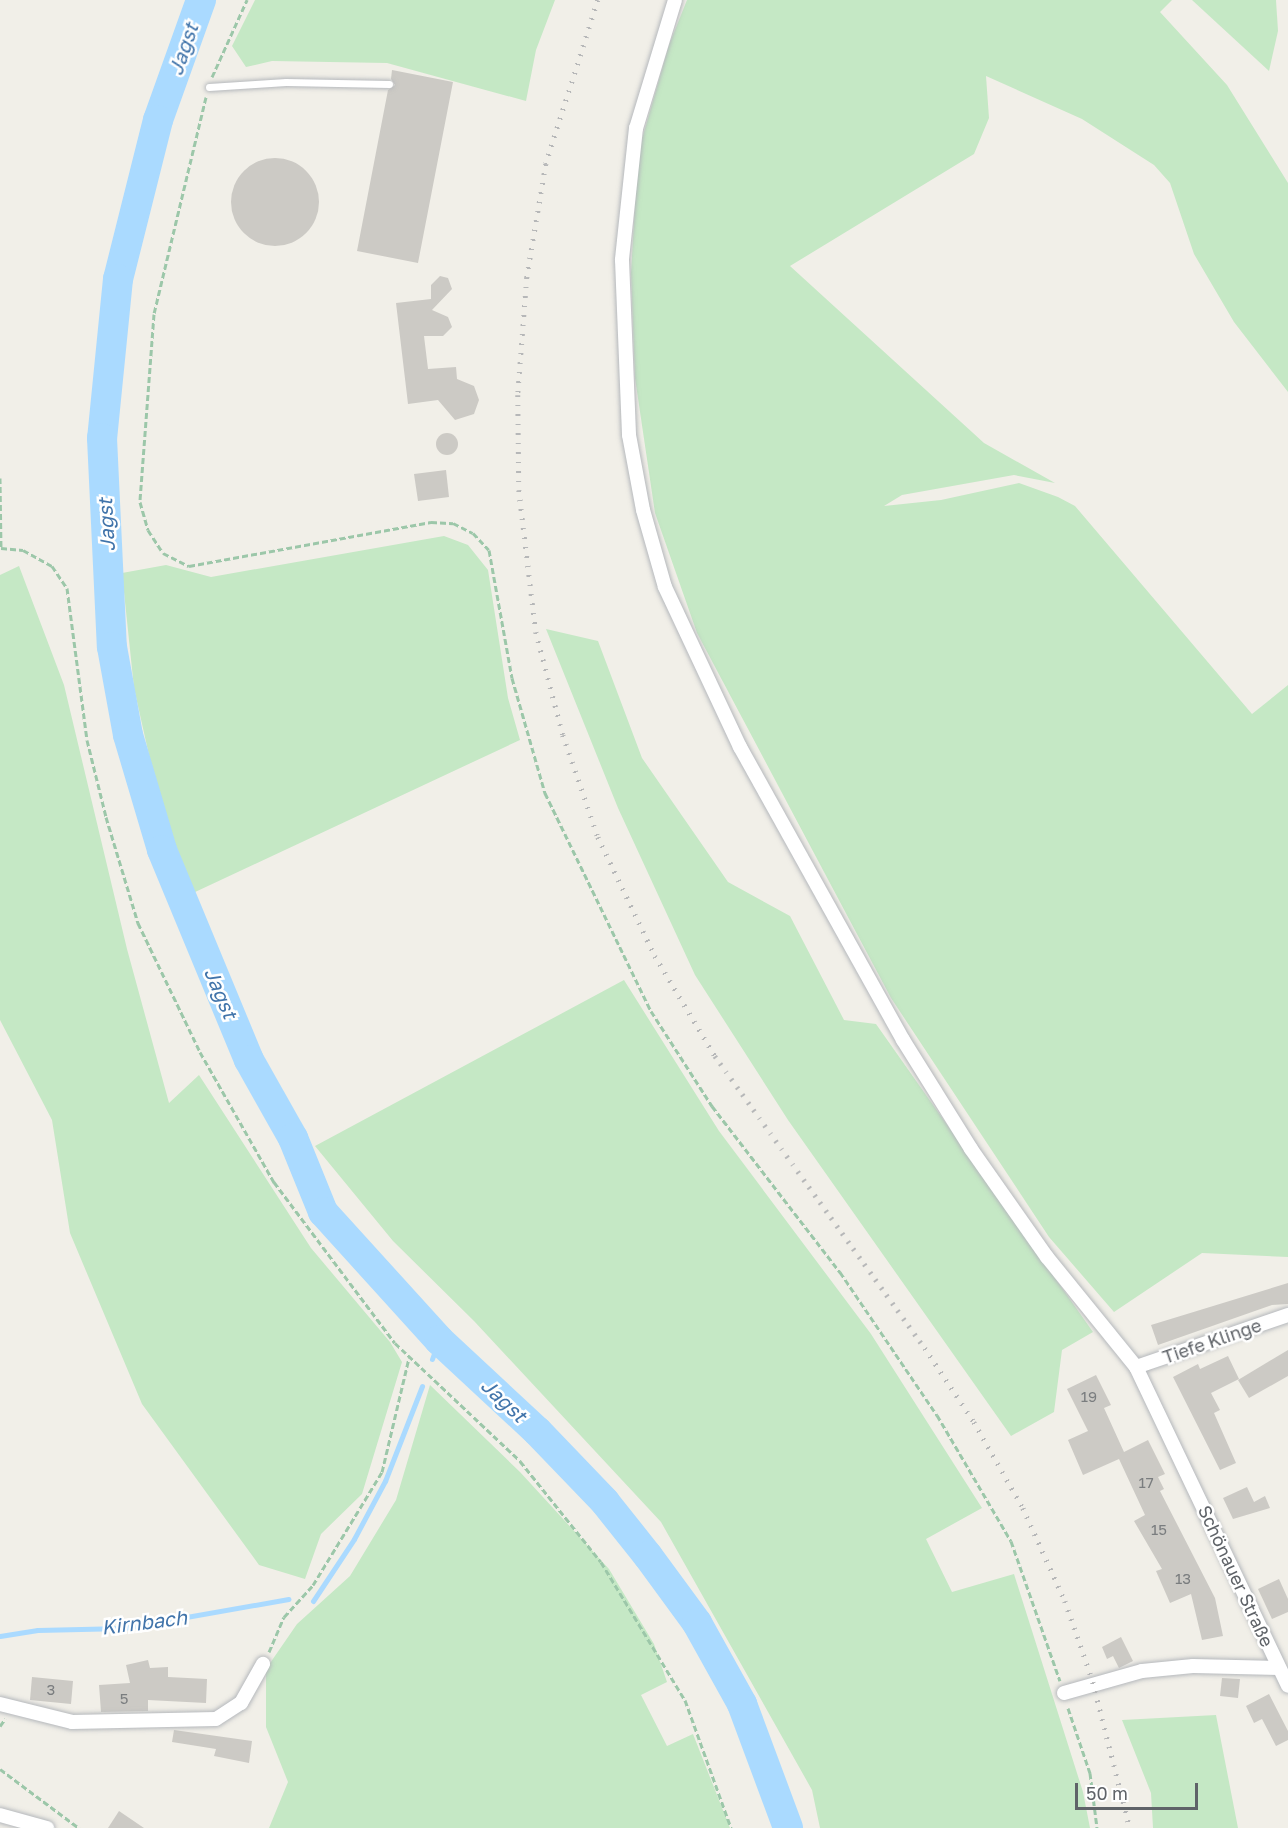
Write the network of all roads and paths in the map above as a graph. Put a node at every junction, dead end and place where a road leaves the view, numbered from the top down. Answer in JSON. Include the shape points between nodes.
{"nodes":[{"id":1,"x":247,"y":0,"type":"edge"},
{"id":2,"x":675,"y":0,"type":"edge"},
{"id":3,"x":389,"y":84,"type":"dead end"},
{"id":4,"x":209,"y":87,"type":"junction"},
{"id":5,"x":0,"y":478,"type":"edge"},
{"id":6,"x":1,"y":549,"type":"edge"},
{"id":7,"x":1288,"y":1315,"type":"edge"},
{"id":8,"x":409,"y":1358,"type":"junction"},
{"id":9,"x":1136,"y":1367,"type":"junction"},
{"id":10,"x":263,"y":1664,"type":"joint"},
{"id":11,"x":1279,"y":1668,"type":"junction"},
{"id":12,"x":1288,"y":1686,"type":"edge"},
{"id":13,"x":1064,"y":1693,"type":"junction"},
{"id":14,"x":0,"y":1704,"type":"edge"},
{"id":15,"x":0,"y":1769,"type":"edge"},
{"id":16,"x":0,"y":1815,"type":"edge"},
{"id":17,"x":47,"y":1828,"type":"edge"},
{"id":18,"x":79,"y":1828,"type":"edge"},
{"id":19,"x":731,"y":1828,"type":"edge"},
{"id":20,"x":1097,"y":1828,"type":"edge"}],
"edges":[{"from":1,"to":4,"type":"path"},
{"from":2,"to":9,"type":"street","name":"Schönauer Straße","via":[[636,128],[622,260],[629,435],[643,510],[665,587],[740,747],[903,1040],[971,1149],[1047,1257]]},
{"from":3,"to":4,"type":"lane","via":[[286,82]]},
{"from":4,"to":13,"type":"path","via":[[154,314],[140,502],[148,530],[163,553],[189,566],[431,522],[453,523],[473,533],[489,550],[512,678],[545,793],[651,1011],[712,1106],[840,1272],[937,1415],[1011,1541]]},
{"from":5,"to":6,"type":"path"},
{"from":6,"to":8,"type":"path","via":[[23,550],[52,566],[67,588],[87,740],[106,817],[138,923],[200,1052],[274,1182]]},
{"from":7,"to":9,"type":"street","name":"Tiefe Klinge"},
{"from":8,"to":10,"type":"path","via":[[382,1472],[314,1585],[284,1617]]},
{"from":8,"to":19,"type":"path","via":[[520,1461],[601,1562],[685,1700]]},
{"from":9,"to":11,"type":"street","name":"Schönauer Straße"},
{"from":10,"to":14,"type":"street","via":[[241,1703],[216,1719],[72,1722]]},
{"from":11,"to":12,"type":"street","name":"Schönauer Straße"},
{"from":11,"to":13,"type":"street","name":"Schönauer Straße","via":[[1193,1666],[1142,1671]]},
{"from":13,"to":20,"type":"path","via":[[1090,1773]]},
{"from":15,"to":18,"type":"path"},
{"from":16,"to":17,"type":"street"}]}
